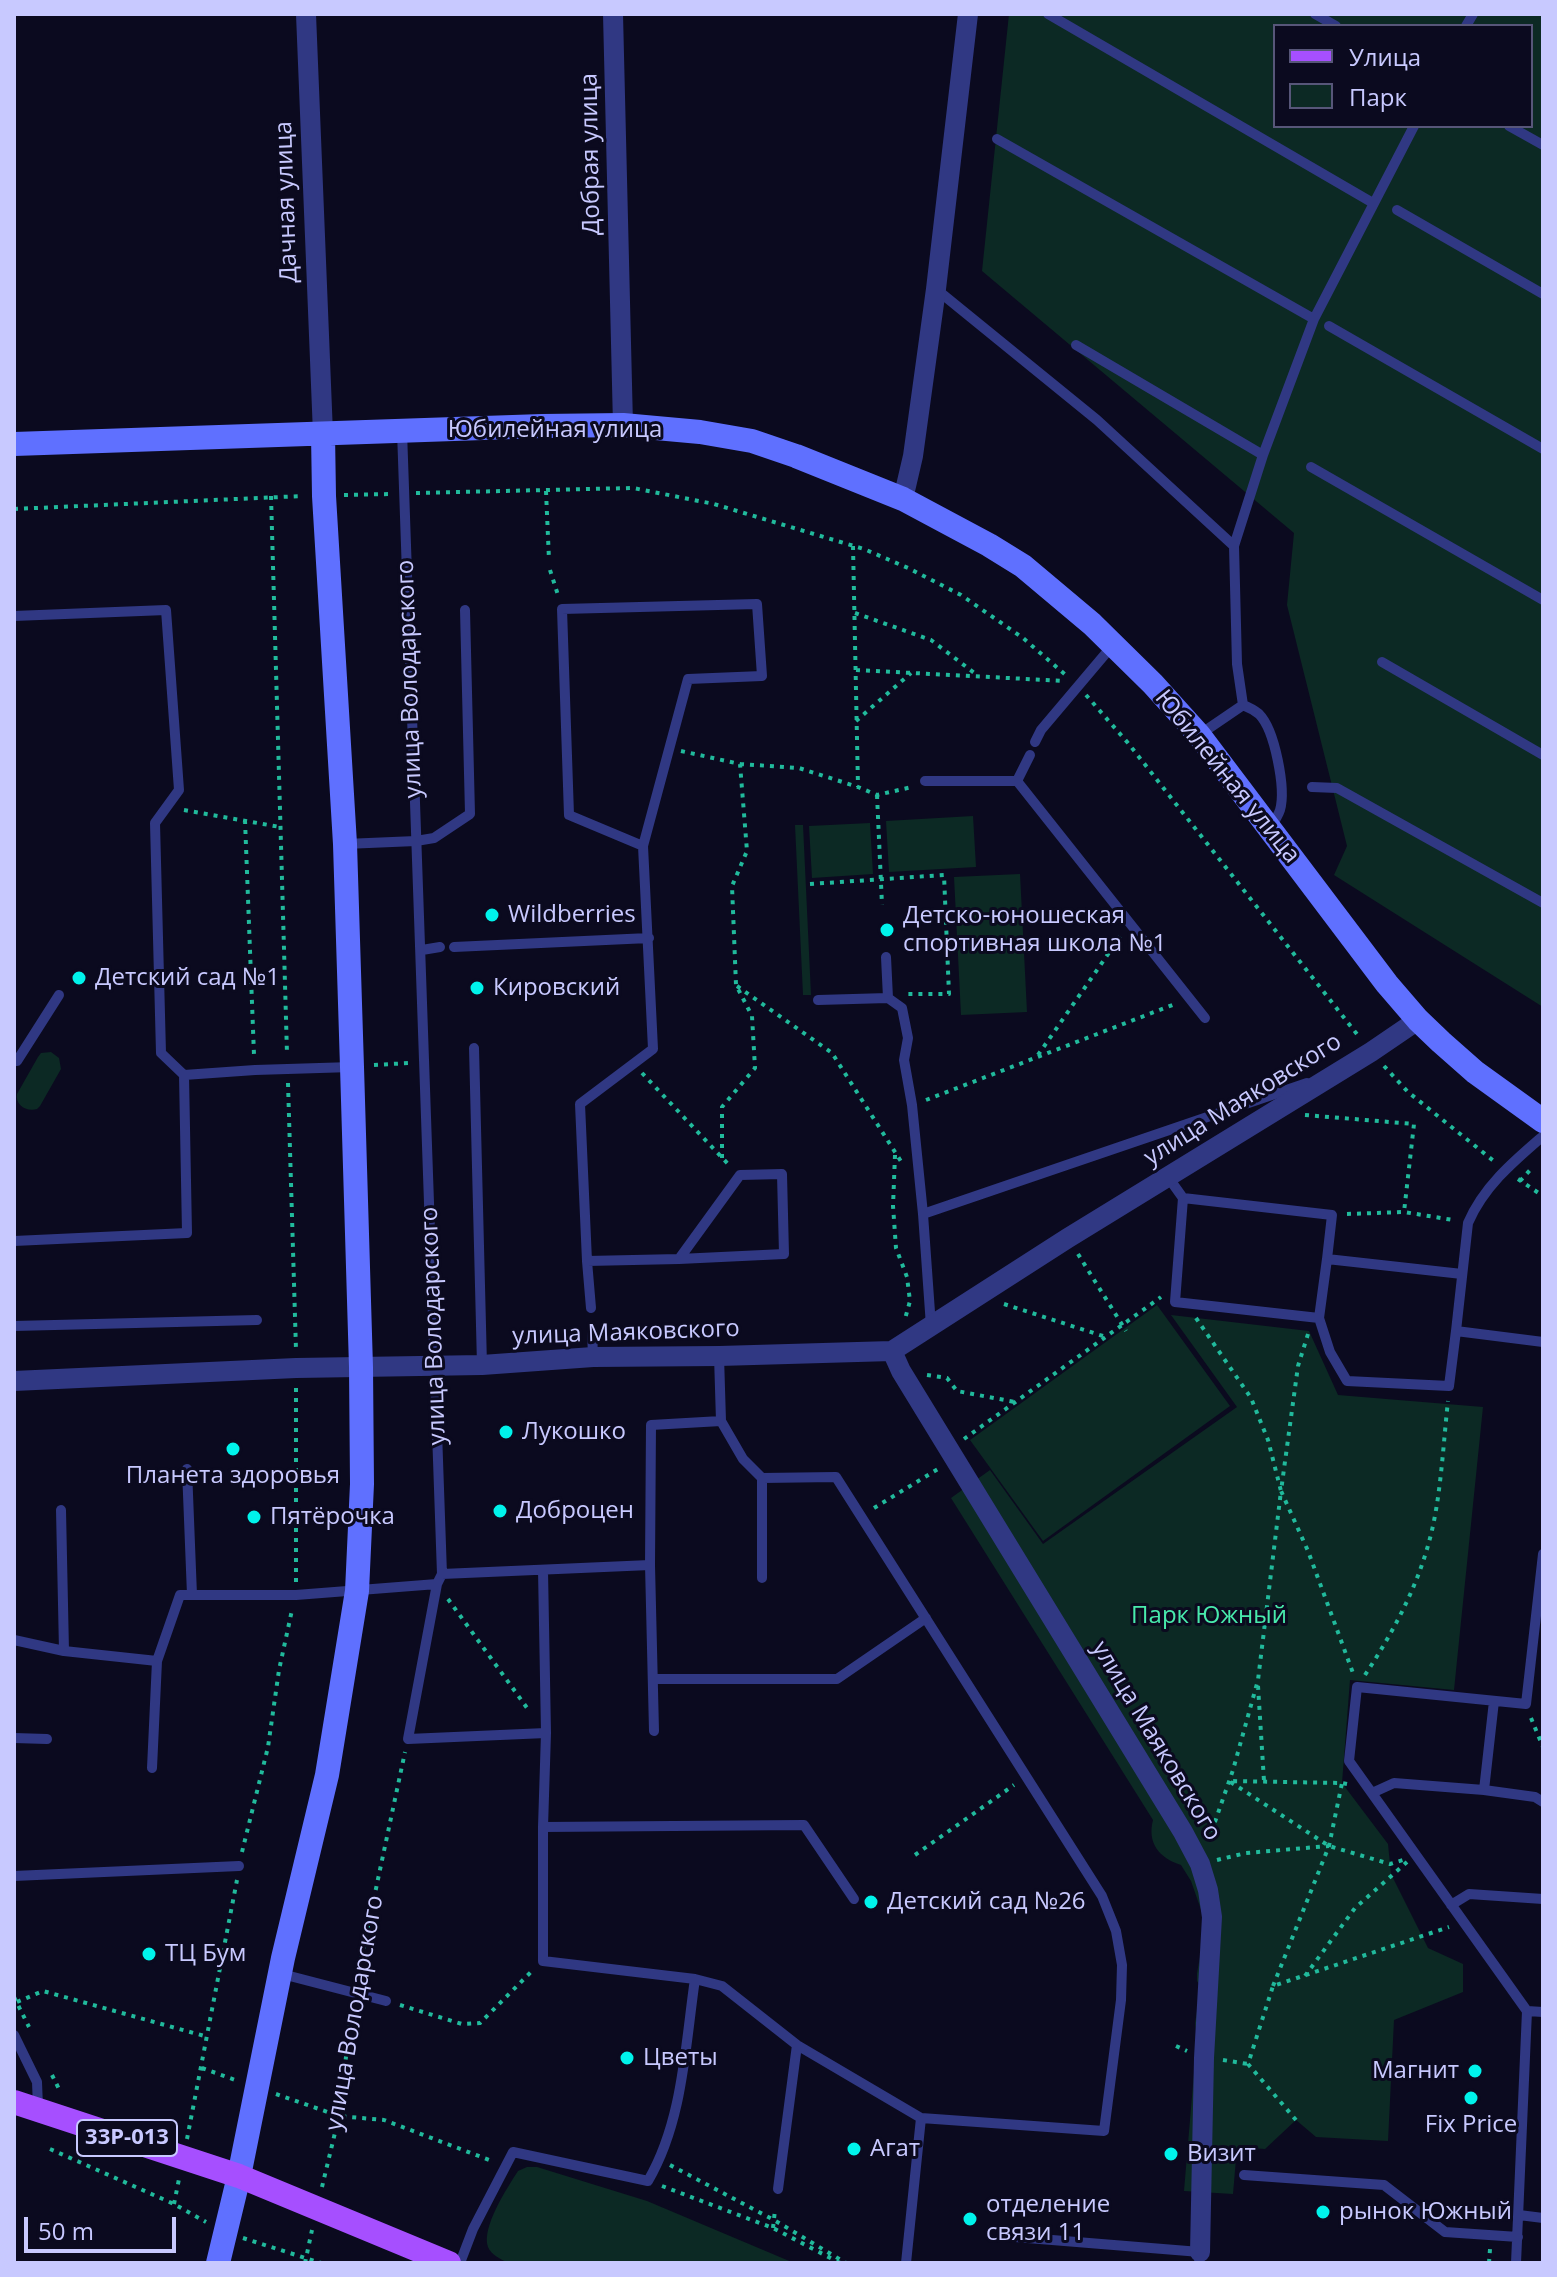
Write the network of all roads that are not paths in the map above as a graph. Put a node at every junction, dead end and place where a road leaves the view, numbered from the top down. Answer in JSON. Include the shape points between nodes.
{"nodes":[{"id":1,"x":306,"y":14,"type":"edge"},
{"id":2,"x":613,"y":14,"type":"edge"},
{"id":3,"x":968,"y":14,"type":"edge"},
{"id":4,"x":1048,"y":14,"type":"edge"},
{"id":5,"x":1315,"y":14,"type":"edge"},
{"id":6,"x":1332,"y":24,"type":"edge"},
{"id":7,"x":1413,"y":128,"type":"edge"},
{"id":8,"x":1513,"y":128,"type":"edge"},
{"id":9,"x":997,"y":139,"type":"dead end"},
{"id":10,"x":1543,"y":145,"type":"edge"},
{"id":11,"x":1373,"y":203,"type":"junction"},
{"id":12,"x":1397,"y":210,"type":"dead end"},
{"id":13,"x":936,"y":289,"type":"junction"},
{"id":14,"x":1543,"y":294,"type":"edge"},
{"id":15,"x":1314,"y":319,"type":"junction"},
{"id":16,"x":1329,"y":326,"type":"dead end"},
{"id":17,"x":1076,"y":345,"type":"dead end"},
{"id":18,"x":623,"y":425,"type":"junction"},
{"id":19,"x":402,"y":431,"type":"junction"},
{"id":20,"x":323,"y":434,"type":"junction"},
{"id":21,"x":14,"y":444,"type":"edge"},
{"id":22,"x":1543,"y":449,"type":"edge"},
{"id":23,"x":1263,"y":455,"type":"junction"},
{"id":24,"x":1311,"y":467,"type":"dead end"},
{"id":25,"x":903,"y":499,"type":"junction"},
{"id":26,"x":1234,"y":546,"type":"junction"},
{"id":27,"x":1543,"y":600,"type":"edge"},
{"id":28,"x":465,"y":610,"type":"dead end"},
{"id":29,"x":14,"y":616,"type":"edge"},
{"id":30,"x":1114,"y":645,"type":"junction"},
{"id":31,"x":1382,"y":662,"type":"dead end"},
{"id":32,"x":1243,"y":705,"type":"junction"},
{"id":33,"x":1199,"y":735,"type":"junction"},
{"id":34,"x":1035,"y":742,"type":"dead end"},
{"id":35,"x":1030,"y":755,"type":"dead end"},
{"id":36,"x":1543,"y":755,"type":"edge"},
{"id":37,"x":925,"y":781,"type":"road end"},
{"id":38,"x":1017,"y":781,"type":"junction"},
{"id":39,"x":1312,"y":787,"type":"dead end"},
{"id":40,"x":1270,"y":829,"type":"junction"},
{"id":41,"x":416,"y":841,"type":"junction"},
{"id":42,"x":345,"y":844,"type":"junction"},
{"id":43,"x":643,"y":846,"type":"junction"},
{"id":44,"x":1543,"y":903,"type":"edge"},
{"id":45,"x":649,"y":938,"type":"junction"},
{"id":46,"x":440,"y":947,"type":"dead end"},
{"id":47,"x":454,"y":947,"type":"dead end"},
{"id":48,"x":422,"y":950,"type":"junction"},
{"id":49,"x":886,"y":957,"type":"dead end"},
{"id":50,"x":59,"y":995,"type":"dead end"},
{"id":51,"x":888,"y":996,"type":"junction"},
{"id":52,"x":818,"y":1000,"type":"dead end"},
{"id":53,"x":1205,"y":1018,"type":"dead end"},
{"id":54,"x":1418,"y":1020,"type":"junction"},
{"id":55,"x":474,"y":1048,"type":"dead end"},
{"id":56,"x":14,"y":1061,"type":"edge"},
{"id":57,"x":352,"y":1067,"type":"junction"},
{"id":58,"x":1338,"y":1072,"type":"junction"},
{"id":59,"x":184,"y":1075,"type":"junction"},
{"id":60,"x":1543,"y":1121,"type":"edge"},
{"id":61,"x":1543,"y":1136,"type":"edge"},
{"id":62,"x":1168,"y":1177,"type":"junction"},
{"id":63,"x":1183,"y":1198,"type":"junction"},
{"id":64,"x":923,"y":1214,"type":"junction"},
{"id":65,"x":14,"y":1241,"type":"edge"},
{"id":66,"x":679,"y":1259,"type":"junction"},
{"id":67,"x":1327,"y":1259,"type":"junction"},
{"id":68,"x":587,"y":1261,"type":"junction"},
{"id":69,"x":1462,"y":1274,"type":"junction"},
{"id":70,"x":591,"y":1308,"type":"dead end"},
{"id":71,"x":1319,"y":1318,"type":"junction"},
{"id":72,"x":257,"y":1320,"type":"dead end"},
{"id":73,"x":14,"y":1326,"type":"edge"},
{"id":74,"x":931,"y":1326,"type":"junction"},
{"id":75,"x":592,"y":1330,"type":"dead end"},
{"id":76,"x":1456,"y":1331,"type":"junction"},
{"id":77,"x":1543,"y":1342,"type":"edge"},
{"id":78,"x":892,"y":1351,"type":"junction"},
{"id":79,"x":719,"y":1356,"type":"junction"},
{"id":80,"x":593,"y":1357,"type":"junction"},
{"id":81,"x":436,"y":1365,"type":"junction"},
{"id":82,"x":482,"y":1365,"type":"junction"},
{"id":83,"x":361,"y":1367,"type":"junction"},
{"id":84,"x":14,"y":1381,"type":"edge"},
{"id":85,"x":721,"y":1421,"type":"junction"},
{"id":86,"x":187,"y":1469,"type":"dead end"},
{"id":87,"x":762,"y":1478,"type":"junction"},
{"id":88,"x":61,"y":1510,"type":"dead end"},
{"id":89,"x":1543,"y":1554,"type":"edge"},
{"id":90,"x":650,"y":1565,"type":"junction"},
{"id":91,"x":543,"y":1570,"type":"junction"},
{"id":92,"x":762,"y":1578,"type":"dead end"},
{"id":93,"x":440,"y":1579,"type":"junction"},
{"id":94,"x":357,"y":1591,"type":"junction"},
{"id":95,"x":192,"y":1595,"type":"junction"},
{"id":96,"x":926,"y":1618,"type":"junction"},
{"id":97,"x":14,"y":1640,"type":"edge"},
{"id":98,"x":64,"y":1651,"type":"junction"},
{"id":99,"x":157,"y":1661,"type":"junction"},
{"id":100,"x":654,"y":1679,"type":"junction"},
{"id":101,"x":1494,"y":1701,"type":"junction"},
{"id":102,"x":654,"y":1731,"type":"dead end"},
{"id":103,"x":546,"y":1733,"type":"junction"},
{"id":104,"x":14,"y":1738,"type":"edge"},
{"id":105,"x":47,"y":1739,"type":"dead end"},
{"id":106,"x":152,"y":1768,"type":"dead end"},
{"id":107,"x":1484,"y":1790,"type":"junction"},
{"id":108,"x":1372,"y":1793,"type":"junction"},
{"id":109,"x":1543,"y":1802,"type":"edge"},
{"id":110,"x":543,"y":1827,"type":"junction"},
{"id":111,"x":239,"y":1866,"type":"road end"},
{"id":112,"x":14,"y":1876,"type":"edge"},
{"id":113,"x":854,"y":1899,"type":"dead end"},
{"id":114,"x":1543,"y":1899,"type":"edge"},
{"id":115,"x":1451,"y":1905,"type":"junction"},
{"id":116,"x":280,"y":1973,"type":"junction"},
{"id":117,"x":695,"y":1979,"type":"junction"},
{"id":118,"x":386,"y":2001,"type":"road end"},
{"id":119,"x":1527,"y":2011,"type":"junction"},
{"id":120,"x":1543,"y":2012,"type":"edge"},
{"id":121,"x":14,"y":2035,"type":"edge"},
{"id":122,"x":797,"y":2045,"type":"junction"},
{"id":123,"x":14,"y":2102,"type":"edge"},
{"id":124,"x":38,"y":2109,"type":"junction"},
{"id":125,"x":921,"y":2118,"type":"junction"},
{"id":126,"x":1244,"y":2175,"type":"dead end"},
{"id":127,"x":239,"y":2176,"type":"junction"},
{"id":128,"x":778,"y":2189,"type":"dead end"},
{"id":129,"x":1519,"y":2215,"type":"junction"},
{"id":130,"x":1543,"y":2218,"type":"edge"},
{"id":131,"x":1015,"y":2237,"type":"dead end"},
{"id":132,"x":1518,"y":2237,"type":"junction"},
{"id":133,"x":1199,"y":2258,"type":"edge"},
{"id":134,"x":218,"y":2263,"type":"edge"},
{"id":135,"x":449,"y":2263,"type":"edge"},
{"id":136,"x":460,"y":2263,"type":"edge"},
{"id":137,"x":906,"y":2263,"type":"edge"},
{"id":138,"x":1516,"y":2263,"type":"edge"}],
"edges":[{"from":1,"to":20,"type":"street","name":"Дачная улица"},
{"from":2,"to":18,"type":"street","name":"Добрая улица"},
{"from":3,"to":13,"type":"street"},
{"from":4,"to":11,"type":"lane"},
{"from":5,"to":6,"type":"lane"},
{"from":7,"to":11,"type":"lane"},
{"from":8,"to":10,"type":"lane"},
{"from":9,"to":15,"type":"lane"},
{"from":11,"to":15,"type":"lane"},
{"from":12,"to":14,"type":"lane"},
{"from":13,"to":25,"type":"street"},
{"from":13,"to":26,"type":"lane","via":[[1097,420]]},
{"from":15,"to":23,"type":"lane"},
{"from":16,"to":22,"type":"lane"},
{"from":17,"to":23,"type":"lane"},
{"from":18,"to":19,"type":"street","name":"Юбилейная улица"},
{"from":18,"to":25,"type":"street","name":"Юбилейная улица","via":[[752,441]]},
{"from":19,"to":20,"type":"street","name":"Юбилейная улица"},
{"from":19,"to":41,"type":"lane","name":"улица Володарского"},
{"from":20,"to":21,"type":"street","name":"Юбилейная улица"},
{"from":20,"to":42,"type":"street"},
{"from":23,"to":26,"type":"lane"},
{"from":24,"to":27,"type":"lane"},
{"from":25,"to":30,"type":"street","name":"Юбилейная улица","via":[[1023,566]]},
{"from":26,"to":32,"type":"lane"},
{"from":28,"to":41,"type":"lane","via":[[470,814],[434,838]]},
{"from":29,"to":59,"type":"lane","via":[[166,610],[179,790],[155,823],[161,1053]]},
{"from":30,"to":33,"type":"street","name":"Юбилейная улица"},
{"from":30,"to":34,"type":"lane"},
{"from":31,"to":36,"type":"lane"},
{"from":32,"to":33,"type":"lane"},
{"from":32,"to":40,"type":"lane","via":[[1260,715],[1275,748],[1280,810]]},
{"from":33,"to":40,"type":"street","name":"Юбилейная улица"},
{"from":35,"to":38,"type":"lane"},
{"from":37,"to":38,"type":"lane"},
{"from":38,"to":53,"type":"lane"},
{"from":39,"to":44,"type":"lane","via":[[1337,788]]},
{"from":40,"to":54,"type":"street","name":"Юбилейная улица"},
{"from":41,"to":42,"type":"lane"},
{"from":41,"to":48,"type":"lane","name":"улица Володарского"},
{"from":42,"to":57,"type":"street"},
{"from":43,"to":43,"type":"lane","via":[[688,679],[762,676],[757,604],[562,609],[569,815]]},
{"from":43,"to":45,"type":"lane"},
{"from":45,"to":47,"type":"lane"},
{"from":45,"to":68,"type":"lane","via":[[653,1049],[580,1104]]},
{"from":46,"to":48,"type":"lane"},
{"from":48,"to":81,"type":"lane","name":"улица Володарского"},
{"from":49,"to":51,"type":"lane"},
{"from":50,"to":56,"type":"lane"},
{"from":51,"to":52,"type":"lane"},
{"from":51,"to":64,"type":"lane","via":[[902,1008],[908,1038],[904,1060]]},
{"from":54,"to":58,"type":"street","name":"улица Маяковского"},
{"from":54,"to":60,"type":"street","name":"Юбилейная улица","via":[[1475,1072]]},
{"from":55,"to":82,"type":"lane"},
{"from":57,"to":59,"type":"lane"},
{"from":57,"to":83,"type":"street"},
{"from":58,"to":62,"type":"street","name":"улица Маяковского"},
{"from":58,"to":64,"type":"lane"},
{"from":59,"to":65,"type":"lane","via":[[187,1233]]},
{"from":61,"to":69,"type":"lane","via":[[1484,1194],[1468,1223]]},
{"from":62,"to":63,"type":"lane"},
{"from":62,"to":74,"type":"street","name":"улица Маяковского"},
{"from":63,"to":67,"type":"lane","via":[[1332,1215]]},
{"from":63,"to":71,"type":"lane","via":[[1175,1302]]},
{"from":64,"to":74,"type":"lane"},
{"from":66,"to":66,"type":"lane","via":[[740,1175],[782,1174],[784,1254]]},
{"from":66,"to":68,"type":"lane"},
{"from":67,"to":69,"type":"lane"},
{"from":67,"to":71,"type":"lane"},
{"from":68,"to":70,"type":"lane"},
{"from":69,"to":76,"type":"lane"},
{"from":71,"to":76,"type":"lane","via":[[1347,1381],[1449,1386]]},
{"from":72,"to":73,"type":"lane"},
{"from":74,"to":78,"type":"street","name":"улица Маяковского"},
{"from":75,"to":80,"type":"lane"},
{"from":76,"to":77,"type":"lane"},
{"from":78,"to":79,"type":"street","name":"улица Маяковского"},
{"from":78,"to":133,"type":"street","name":"улица Маяковского","via":[[1200,1864],[1212,1917]]},
{"from":79,"to":80,"type":"street","name":"улица Маяковского"},
{"from":79,"to":85,"type":"lane"},
{"from":80,"to":82,"type":"street","name":"улица Маяковского"},
{"from":81,"to":82,"type":"street","name":"улица Маяковского"},
{"from":81,"to":83,"type":"street","name":"улица Маяковского"},
{"from":81,"to":93,"type":"lane","name":"улица Володарского"},
{"from":83,"to":84,"type":"street","name":"улица Маяковского"},
{"from":83,"to":94,"type":"street"},
{"from":85,"to":87,"type":"lane","via":[[743,1459]]},
{"from":85,"to":90,"type":"lane","via":[[651,1425]]},
{"from":86,"to":95,"type":"lane"},
{"from":87,"to":92,"type":"lane"},
{"from":87,"to":96,"type":"lane","via":[[836,1477]]},
{"from":88,"to":98,"type":"lane"},
{"from":89,"to":101,"type":"lane","via":[[1526,1704]]},
{"from":90,"to":91,"type":"lane"},
{"from":90,"to":100,"type":"lane"},
{"from":91,"to":93,"type":"lane"},
{"from":91,"to":103,"type":"lane"},
{"from":93,"to":94,"type":"lane"},
{"from":93,"to":103,"type":"lane","name":"улица Володарского","via":[[408,1739]]},
{"from":94,"to":95,"type":"lane"},
{"from":94,"to":116,"type":"street","via":[[327,1775]]},
{"from":95,"to":99,"type":"lane","via":[[180,1595]]},
{"from":96,"to":100,"type":"lane","via":[[837,1679]]},
{"from":96,"to":125,"type":"lane","via":[[1102,1896],[1122,1965],[1104,2131]]},
{"from":97,"to":98,"type":"lane"},
{"from":98,"to":99,"type":"lane"},
{"from":99,"to":106,"type":"lane"},
{"from":100,"to":102,"type":"lane"},
{"from":101,"to":107,"type":"lane"},
{"from":101,"to":108,"type":"lane","via":[[1357,1687],[1349,1761]]},
{"from":103,"to":110,"type":"lane"},
{"from":104,"to":105,"type":"lane"},
{"from":107,"to":108,"type":"lane","via":[[1394,1783]]},
{"from":107,"to":109,"type":"lane"},
{"from":108,"to":115,"type":"lane"},
{"from":110,"to":113,"type":"lane","via":[[804,1825]]},
{"from":110,"to":117,"type":"lane","via":[[543,1961]]},
{"from":111,"to":112,"type":"lane"},
{"from":114,"to":115,"type":"lane","via":[[1469,1894]]},
{"from":115,"to":119,"type":"lane"},
{"from":116,"to":118,"type":"lane"},
{"from":116,"to":127,"type":"street"},
{"from":117,"to":122,"type":"lane","via":[[722,1986]]},
{"from":117,"to":136,"type":"lane","via":[[675,2115],[661,2160],[648,2181],[513,2152]]},
{"from":119,"to":120,"type":"lane"},
{"from":119,"to":129,"type":"lane"},
{"from":121,"to":124,"type":"lane","via":[[37,2082]]},
{"from":122,"to":125,"type":"lane"},
{"from":122,"to":128,"type":"lane"},
{"from":123,"to":124,"type":"main road","number":"33Р-013"},
{"from":124,"to":127,"type":"main road","number":"33Р-013"},
{"from":125,"to":137,"type":"lane"},
{"from":126,"to":132,"type":"lane","via":[[1384,2185],[1445,2232]]},
{"from":127,"to":134,"type":"street"},
{"from":127,"to":135,"type":"main road","number":"33Р-013"},
{"from":129,"to":130,"type":"lane"},
{"from":129,"to":132,"type":"lane"},
{"from":131,"to":133,"type":"lane"},
{"from":132,"to":138,"type":"lane"}]}
